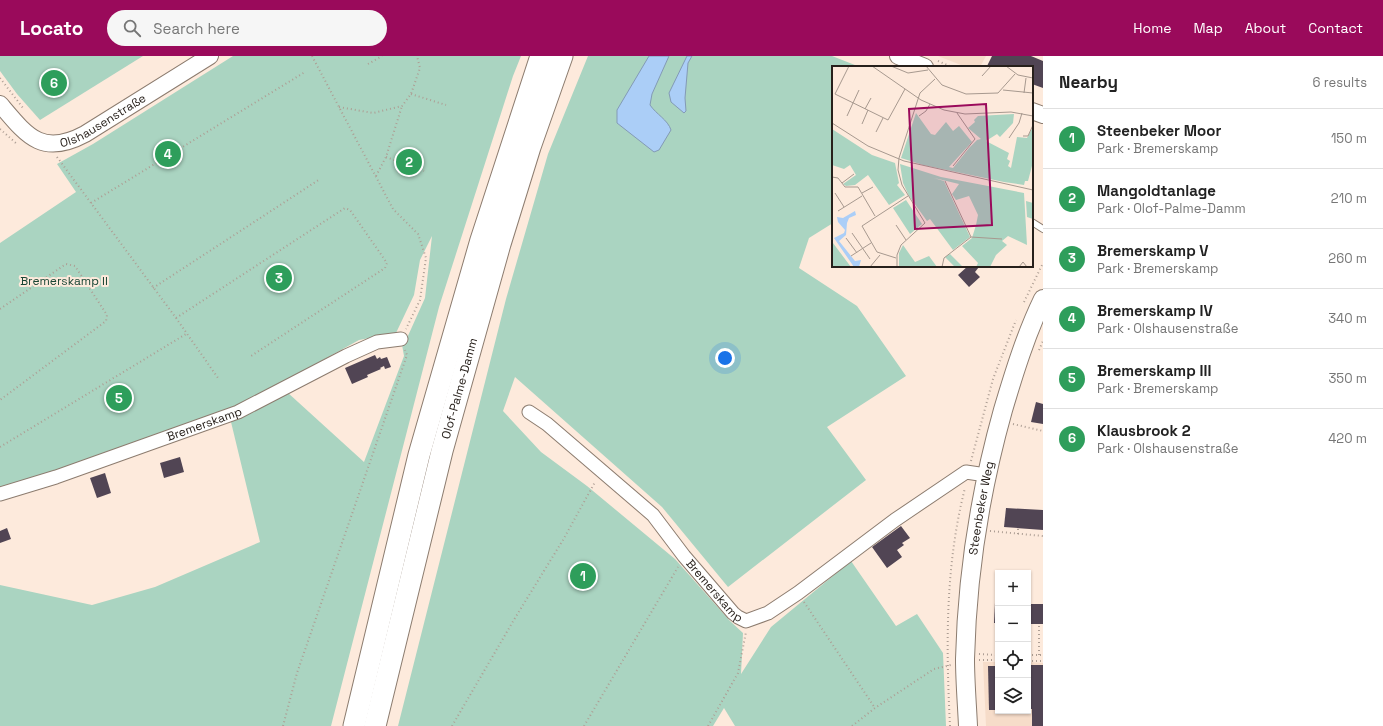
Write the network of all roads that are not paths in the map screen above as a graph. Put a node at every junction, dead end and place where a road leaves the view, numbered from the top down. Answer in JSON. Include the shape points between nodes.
{"nodes":[{"id":1,"x":210,"y":56,"type":"edge"},
{"id":2,"x":541,"y":56,"type":"edge"},
{"id":3,"x":562,"y":56,"type":"edge"},
{"id":4,"x":898,"y":56,"type":"edge"},
{"id":5,"x":923,"y":66,"type":"edge"},
{"id":6,"x":0,"y":104,"type":"edge"},
{"id":7,"x":1033,"y":111,"type":"edge"},
{"id":8,"x":1043,"y":115,"type":"edge"},
{"id":9,"x":1033,"y":223,"type":"edge"},
{"id":10,"x":1043,"y":229,"type":"edge"},
{"id":11,"x":1043,"y":299,"type":"edge"},
{"id":12,"x":401,"y":339,"type":"road end"},
{"id":13,"x":529,"y":412,"type":"dead end"},
{"id":14,"x":986,"y":475,"type":"junction"},
{"id":15,"x":0,"y":494,"type":"edge"},
{"id":16,"x":354,"y":726,"type":"edge"},
{"id":17,"x":375,"y":726,"type":"edge"},
{"id":18,"x":968,"y":726,"type":"edge"}],
"edges":[{"from":1,"to":6,"type":"street","name":"Olshausenstraße","via":[[72,141],[58,144],[34,139]]},
{"from":2,"to":16,"type":"highway","name":"Olof-Palme-Damm","via":[[481,240],[419,455]]},
{"from":3,"to":17,"type":"highway","name":"Olof-Palme-Damm","via":[[500,244],[442,451]]},
{"from":4,"to":5,"type":"street"},
{"from":7,"to":8,"type":"street"},
{"from":9,"to":10,"type":"lane"},
{"from":11,"to":14,"type":"main road","name":"Steenbeker Weg","via":[[1017,363]]},
{"from":12,"to":15,"type":"street","name":"Bremerskamp","via":[[377,342],[238,412],[56,477]]},
{"from":13,"to":14,"type":"street","name":"Bremerskamp","via":[[547,424],[653,515],[733,613],[746,620],[768,613],[798,593],[895,520],[966,472]]},
{"from":14,"to":18,"type":"main road","name":"Steenbeker Weg","via":[[974,541],[968,598],[975,658]]}]}
